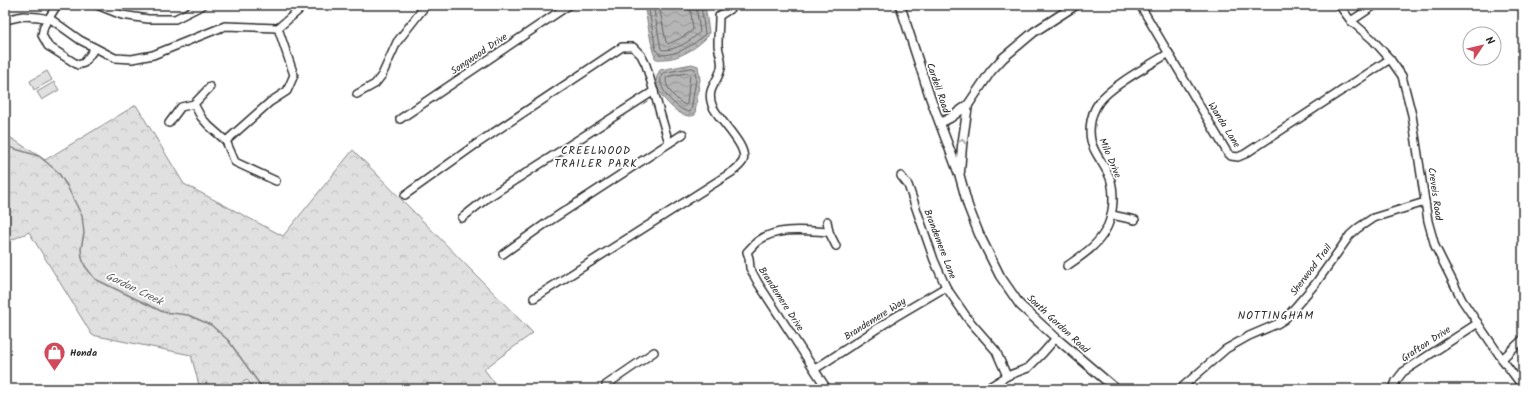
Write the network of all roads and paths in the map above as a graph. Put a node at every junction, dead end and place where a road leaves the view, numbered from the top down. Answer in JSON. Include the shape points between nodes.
{"nodes":[{"id":1,"x":57,"y":5,"type":"edge"},
{"id":2,"x":97,"y":5,"type":"edge"},
{"id":3,"x":203,"y":5,"type":"edge"},
{"id":4,"x":302,"y":5,"type":"edge"},
{"id":5,"x":426,"y":5,"type":"edge"},
{"id":6,"x":569,"y":5,"type":"edge"},
{"id":7,"x":736,"y":5,"type":"edge"},
{"id":8,"x":900,"y":5,"type":"edge"},
{"id":9,"x":1076,"y":5,"type":"edge"},
{"id":10,"x":1140,"y":5,"type":"edge"},
{"id":11,"x":1339,"y":5,"type":"edge"},
{"id":12,"x":1375,"y":5,"type":"edge"},
{"id":13,"x":5,"y":19,"type":"edge"},
{"id":14,"x":48,"y":19,"type":"junction"},
{"id":15,"x":1351,"y":21,"type":"junction"},
{"id":16,"x":278,"y":28,"type":"junction"},
{"id":17,"x":95,"y":48,"type":"junction"},
{"id":18,"x":1169,"y":53,"type":"junction"},
{"id":19,"x":1390,"y":58,"type":"junction"},
{"id":20,"x":210,"y":87,"type":"dead end"},
{"id":21,"x":654,"y":92,"type":"junction"},
{"id":22,"x":357,"y":94,"type":"dead end"},
{"id":23,"x":194,"y":104,"type":"junction"},
{"id":24,"x":968,"y":105,"type":"junction"},
{"id":25,"x":400,"y":119,"type":"dead end"},
{"id":26,"x":169,"y":123,"type":"dead end"},
{"id":27,"x":940,"y":123,"type":"junction"},
{"id":28,"x":683,"y":134,"type":"dead end"},
{"id":29,"x":226,"y":141,"type":"junction"},
{"id":30,"x":669,"y":143,"type":"junction"},
{"id":31,"x":901,"y":176,"type":"dead end"},
{"id":32,"x":960,"y":177,"type":"junction"},
{"id":33,"x":276,"y":181,"type":"dead end"},
{"id":34,"x":405,"y":194,"type":"dead end"},
{"id":35,"x":1425,"y":202,"type":"junction"},
{"id":36,"x":1112,"y":215,"type":"junction"},
{"id":37,"x":462,"y":218,"type":"dead end"},
{"id":38,"x":1135,"y":220,"type":"dead end"},
{"id":39,"x":827,"y":221,"type":"dead end"},
{"id":40,"x":829,"y":232,"type":"junction"},
{"id":41,"x":836,"y":246,"type":"dead end"},
{"id":42,"x":503,"y":254,"type":"dead end"},
{"id":43,"x":1067,"y":266,"type":"dead end"},
{"id":44,"x":946,"y":287,"type":"junction"},
{"id":45,"x":534,"y":298,"type":"dead end"},
{"id":46,"x":1478,"y":323,"type":"junction"},
{"id":47,"x":1056,"y":338,"type":"junction"},
{"id":48,"x":1523,"y":339,"type":"edge"},
{"id":49,"x":654,"y":352,"type":"dead end"},
{"id":50,"x":1502,"y":359,"type":"junction"},
{"id":51,"x":815,"y":369,"type":"junction"},
{"id":52,"x":1007,"y":376,"type":"junction"},
{"id":53,"x":1523,"y":387,"type":"edge"},
{"id":54,"x":609,"y":389,"type":"edge"},
{"id":55,"x":827,"y":389,"type":"edge"},
{"id":56,"x":986,"y":389,"type":"edge"},
{"id":57,"x":1116,"y":389,"type":"edge"},
{"id":58,"x":1180,"y":389,"type":"edge"},
{"id":59,"x":1393,"y":389,"type":"edge"}],
"edges":[{"from":1,"to":14,"type":"street"},
{"from":2,"to":3,"type":"street","via":[[122,15],[148,19],[175,19]]},
{"from":4,"to":16,"type":"street"},
{"from":5,"to":22,"type":"street","via":[[397,42],[382,75],[375,84]]},
{"from":6,"to":25,"type":"street","name":"Songwood Drive"},
{"from":7,"to":45,"type":"street","via":[[719,16],[718,45],[722,61],[710,95],[713,108],[741,148],[744,157],[741,164]]},
{"from":8,"to":27,"type":"street","name":"Cardell Road"},
{"from":9,"to":24,"type":"street","via":[[1034,32],[1003,58],[990,71]]},
{"from":10,"to":18,"type":"street","name":"Wanda Lane"},
{"from":11,"to":15,"type":"street","name":"Creveis Road"},
{"from":12,"to":15,"type":"street"},
{"from":13,"to":14,"type":"street","via":[[23,16]]},
{"from":14,"to":17,"type":"street"},
{"from":14,"to":17,"type":"street","via":[[42,35],[48,46],[78,65],[84,63]]},
{"from":15,"to":19,"type":"street","name":"Creveis Road"},
{"from":16,"to":17,"type":"street","via":[[225,26],[153,55],[132,59],[115,58]]},
{"from":16,"to":29,"type":"street","via":[[294,75],[287,91],[270,102]]},
{"from":18,"to":19,"type":"street","name":"Wanda Lane","via":[[1226,152],[1231,156],[1245,154]]},
{"from":18,"to":36,"type":"street","name":"Milo Drive","via":[[1112,90],[1093,112],[1091,143],[1111,181]]},
{"from":19,"to":35,"type":"street","name":"Creveis Road","via":[[1402,76],[1407,92]]},
{"from":20,"to":23,"type":"street"},
{"from":21,"to":30,"type":"street"},
{"from":21,"to":34,"type":"street","via":[[641,55],[633,46],[622,46]]},
{"from":21,"to":37,"type":"street","via":[[487,198]]},
{"from":23,"to":26,"type":"street","via":[[182,107]]},
{"from":23,"to":29,"type":"street","via":[[201,117]]},
{"from":24,"to":27,"type":"street"},
{"from":32,"to":24,"type":"street","one_way":true},
{"from":27,"to":32,"type":"street","name":"Cardell Road"},
{"from":28,"to":30,"type":"street"},
{"from":29,"to":33,"type":"street","via":[[235,162]]},
{"from":30,"to":42,"type":"street","via":[[544,224]]},
{"from":31,"to":44,"type":"street","name":"Brandemere Lane","via":[[908,185]]},
{"from":32,"to":47,"type":"street","name":"South Gordon Road","via":[[979,234],[1000,276],[1020,304]]},
{"from":35,"to":46,"type":"street","name":"Creveis Road","via":[[1435,246],[1462,300]]},
{"from":35,"to":58,"type":"street","name":"Sherwood Trail","via":[[1378,216],[1358,228],[1285,319],[1226,349]]},
{"from":36,"to":38,"type":"street"},
{"from":36,"to":43,"type":"street","name":"Milo Drive","via":[[1100,239]]},
{"from":39,"to":40,"type":"street"},
{"from":40,"to":41,"type":"street"},
{"from":40,"to":51,"type":"street","name":"Brandemere Drive","via":[[787,230],[759,240],[747,252],[750,268],[758,283]]},
{"from":44,"to":51,"type":"street","name":"Brandemere Way"},
{"from":44,"to":52,"type":"street","name":"Brandemere Lane","via":[[968,319],[996,351]]},
{"from":46,"to":50,"type":"street","name":"Creveis Road"},
{"from":46,"to":59,"type":"street","name":"Grafton Drive","via":[[1403,372]]},
{"from":47,"to":52,"type":"street","via":[[1028,368]]},
{"from":47,"to":57,"type":"street","name":"South Gordon Road"},
{"from":48,"to":50,"type":"street"},
{"from":49,"to":54,"type":"street","via":[[606,385]]},
{"from":50,"to":53,"type":"street","name":"Creveis Road"},
{"from":51,"to":55,"type":"street","name":"Brandemere Drive"},
{"from":52,"to":56,"type":"street"}]}
